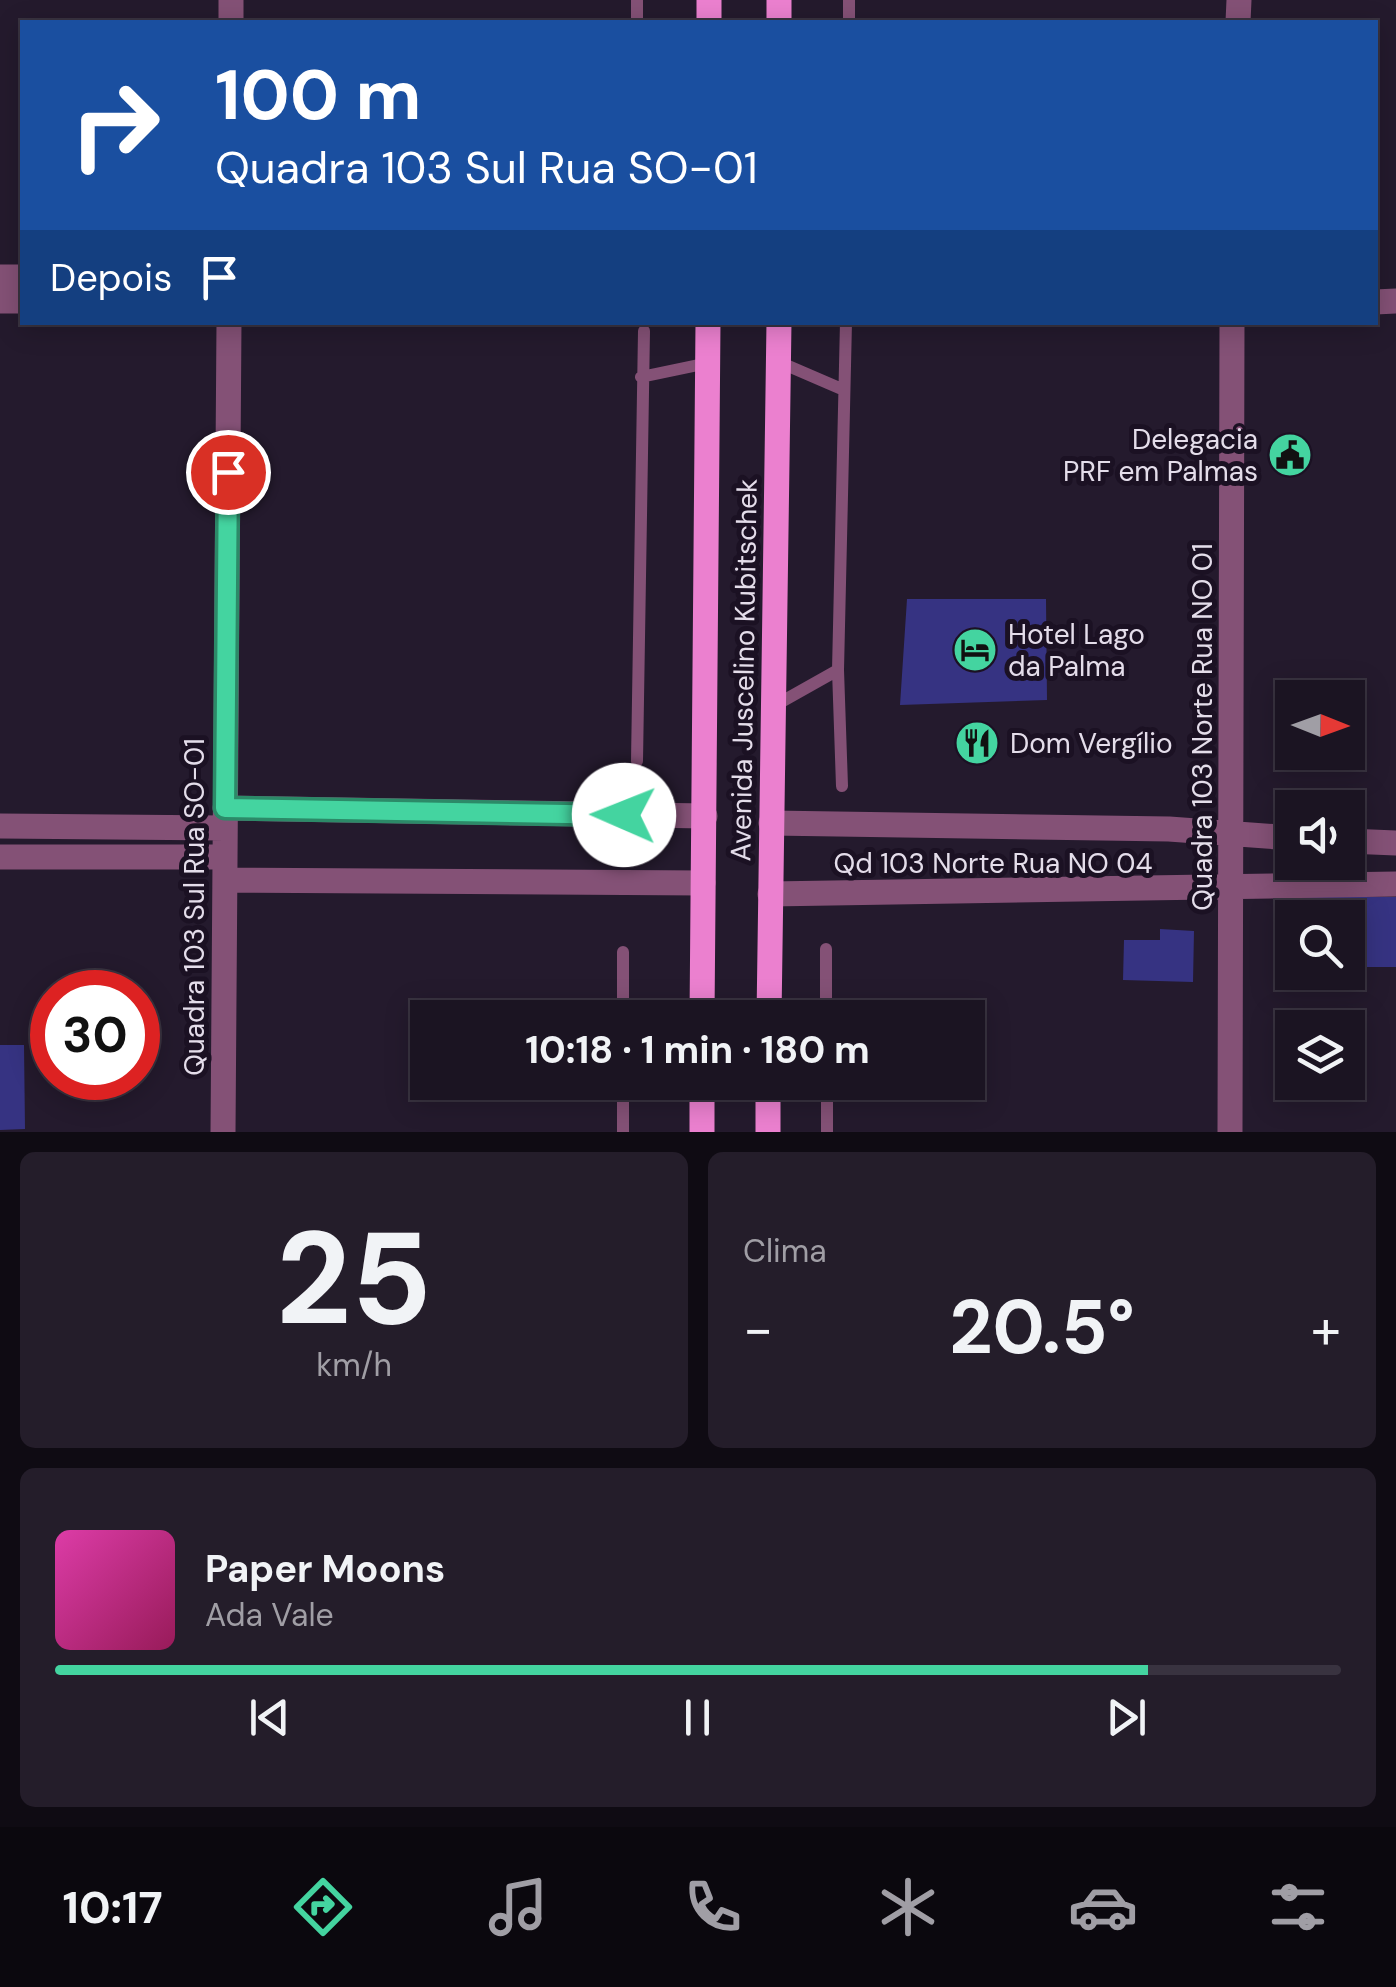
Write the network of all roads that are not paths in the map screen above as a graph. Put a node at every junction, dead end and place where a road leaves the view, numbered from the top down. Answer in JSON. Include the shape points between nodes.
{"nodes":[{"id":1,"x":229,"y":325,"type":"edge"},
{"id":2,"x":708,"y":325,"type":"edge"},
{"id":3,"x":779,"y":325,"type":"edge"},
{"id":4,"x":846,"y":325,"type":"edge"},
{"id":5,"x":1232,"y":325,"type":"edge"},
{"id":6,"x":644,"y":331,"type":"dead end"},
{"id":7,"x":779,"y":362,"type":"junction"},
{"id":8,"x":708,"y":363,"type":"junction"},
{"id":9,"x":641,"y":378,"type":"junction"},
{"id":10,"x":844,"y":390,"type":"junction"},
{"id":11,"x":838,"y":670,"type":"junction"},
{"id":12,"x":772,"y":707,"type":"junction"},
{"id":13,"x":637,"y":761,"type":"dead end"},
{"id":14,"x":842,"y":786,"type":"dead end"},
{"id":15,"x":704,"y":816,"type":"junction"},
{"id":16,"x":225,"y":818,"type":"junction"},
{"id":17,"x":771,"y":823,"type":"junction"},
{"id":18,"x":0,"y":826,"type":"edge"},
{"id":19,"x":1232,"y":834,"type":"junction"},
{"id":20,"x":1275,"y":837,"type":"edge"},
{"id":21,"x":1365,"y":842,"type":"edge"},
{"id":22,"x":1396,"y":843,"type":"edge"},
{"id":23,"x":0,"y":856,"type":"edge"},
{"id":24,"x":225,"y":868,"type":"junction"},
{"id":25,"x":703,"y":883,"type":"junction"},
{"id":26,"x":1396,"y":884,"type":"edge"},
{"id":27,"x":1231,"y":890,"type":"junction"},
{"id":28,"x":770,"y":894,"type":"junction"},
{"id":29,"x":826,"y":948,"type":"dead end"},
{"id":30,"x":623,"y":952,"type":"dead end"},
{"id":31,"x":623,"y":1000,"type":"edge"},
{"id":32,"x":702,"y":1000,"type":"edge"},
{"id":33,"x":769,"y":1000,"type":"edge"},
{"id":34,"x":826,"y":1000,"type":"edge"},
{"id":35,"x":623,"y":1100,"type":"edge"},
{"id":36,"x":702,"y":1100,"type":"edge"},
{"id":37,"x":768,"y":1100,"type":"edge"},
{"id":38,"x":827,"y":1100,"type":"edge"},
{"id":39,"x":223,"y":1132,"type":"edge"},
{"id":40,"x":623,"y":1132,"type":"edge"},
{"id":41,"x":702,"y":1132,"type":"edge"},
{"id":42,"x":768,"y":1132,"type":"edge"},
{"id":43,"x":827,"y":1132,"type":"edge"},
{"id":44,"x":1230,"y":1132,"type":"edge"}],
"edges":[{"from":1,"to":16,"type":"street","name":"Quadra 103 Sul Rua SO-01"},
{"from":2,"to":8,"type":"main road","name":"Avenida Juscelino Kubitschek"},
{"from":3,"to":7,"type":"main road","name":"Avenida Juscelino Kubitschek"},
{"from":4,"to":10,"type":"lane"},
{"from":5,"to":19,"type":"street","name":"Quadra 103 Norte Rua NO 01"},
{"from":6,"to":9,"type":"lane"},
{"from":7,"to":10,"type":"lane"},
{"from":7,"to":12,"type":"main road","name":"Avenida Juscelino Kubitschek"},
{"from":8,"to":9,"type":"lane"},
{"from":8,"to":15,"type":"main road","name":"Avenida Juscelino Kubitschek"},
{"from":9,"to":13,"type":"lane"},
{"from":10,"to":11,"type":"lane"},
{"from":11,"to":12,"type":"lane"},
{"from":11,"to":14,"type":"lane"},
{"from":12,"to":17,"type":"main road","name":"Avenida Juscelino Kubitschek"},
{"from":15,"to":16,"type":"street"},
{"from":15,"to":25,"type":"main road","name":"Avenida Juscelino Kubitschek"},
{"from":16,"to":18,"type":"street"},
{"from":16,"to":24,"type":"street","name":"Quadra 103 Sul Rua SO-01"},
{"from":17,"to":19,"type":"street","name":"Qd 103 Norte Rua NO 04"},
{"from":17,"to":28,"type":"main road","name":"Avenida Juscelino Kubitschek"},
{"from":19,"to":20,"type":"street","name":"Qd 103 Norte Rua NO 04"},
{"from":19,"to":27,"type":"street","name":"Quadra 103 Norte Rua NO 01"},
{"from":21,"to":22,"type":"street"},
{"from":23,"to":24,"type":"street"},
{"from":24,"to":25,"type":"street"},
{"from":24,"to":39,"type":"street","name":"Quadra 103 Sul Rua SO-01"},
{"from":25,"to":32,"type":"main road","name":"Avenida Juscelino Kubitschek"},
{"from":26,"to":27,"type":"street","name":"Qd 103 Norte Rua NO 04"},
{"from":27,"to":28,"type":"street","name":"Qd 103 Norte Rua NO 04"},
{"from":27,"to":44,"type":"street","name":"Quadra 103 Norte Rua NO 01"},
{"from":28,"to":33,"type":"main road","name":"Avenida Juscelino Kubitschek"},
{"from":29,"to":34,"type":"lane"},
{"from":30,"to":31,"type":"lane"},
{"from":35,"to":40,"type":"lane"},
{"from":36,"to":41,"type":"main road"},
{"from":37,"to":42,"type":"main road"},
{"from":38,"to":43,"type":"lane"}]}
